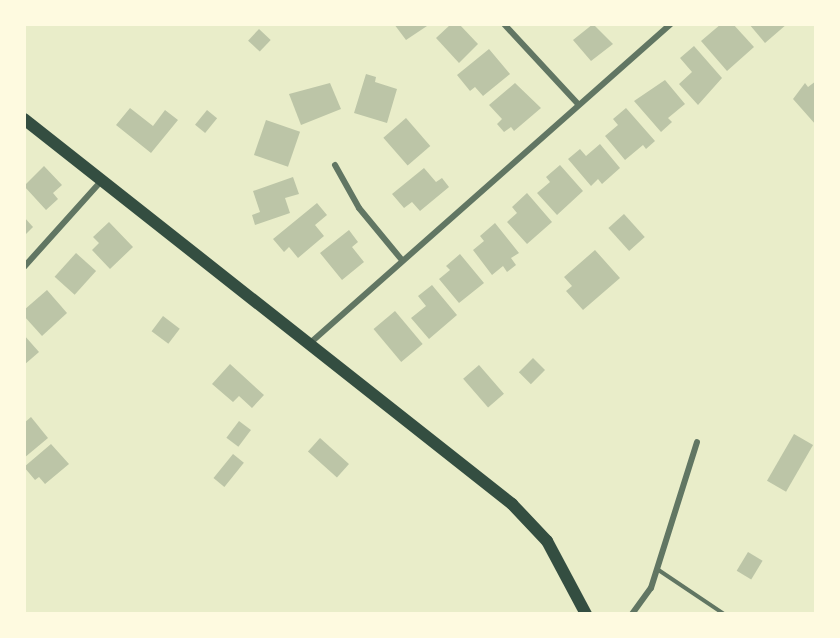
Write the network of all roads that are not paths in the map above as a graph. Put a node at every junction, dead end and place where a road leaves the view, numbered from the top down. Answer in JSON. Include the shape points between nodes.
{"nodes":[{"id":1,"x":504,"y":24,"type":"edge"},
{"id":2,"x":670,"y":24,"type":"edge"},
{"id":3,"x":578,"y":104,"type":"junction"},
{"id":4,"x":24,"y":119,"type":"edge"},
{"id":5,"x":335,"y":165,"type":"dead end"},
{"id":6,"x":102,"y":180,"type":"junction"},
{"id":7,"x":401,"y":259,"type":"junction"},
{"id":8,"x":24,"y":267,"type":"edge"},
{"id":9,"x":309,"y":344,"type":"junction"},
{"id":10,"x":696,"y":442,"type":"dead end"},
{"id":11,"x":657,"y":568,"type":"junction"},
{"id":12,"x":586,"y":614,"type":"edge"},
{"id":13,"x":632,"y":614,"type":"edge"},
{"id":14,"x":724,"y":614,"type":"edge"}],
"edges":[{"from":1,"to":3,"type":"street"},
{"from":2,"to":3,"type":"street"},
{"from":3,"to":7,"type":"street"},
{"from":4,"to":6,"type":"main road"},
{"from":5,"to":7,"type":"street","via":[[359,208]]},
{"from":6,"to":8,"type":"street"},
{"from":6,"to":9,"type":"main road"},
{"from":7,"to":9,"type":"street"},
{"from":9,"to":12,"type":"main road","via":[[512,504],[547,542]]},
{"from":10,"to":11,"type":"street"},
{"from":11,"to":13,"type":"street","via":[[651,588]]},
{"from":11,"to":14,"type":"lane"}]}
